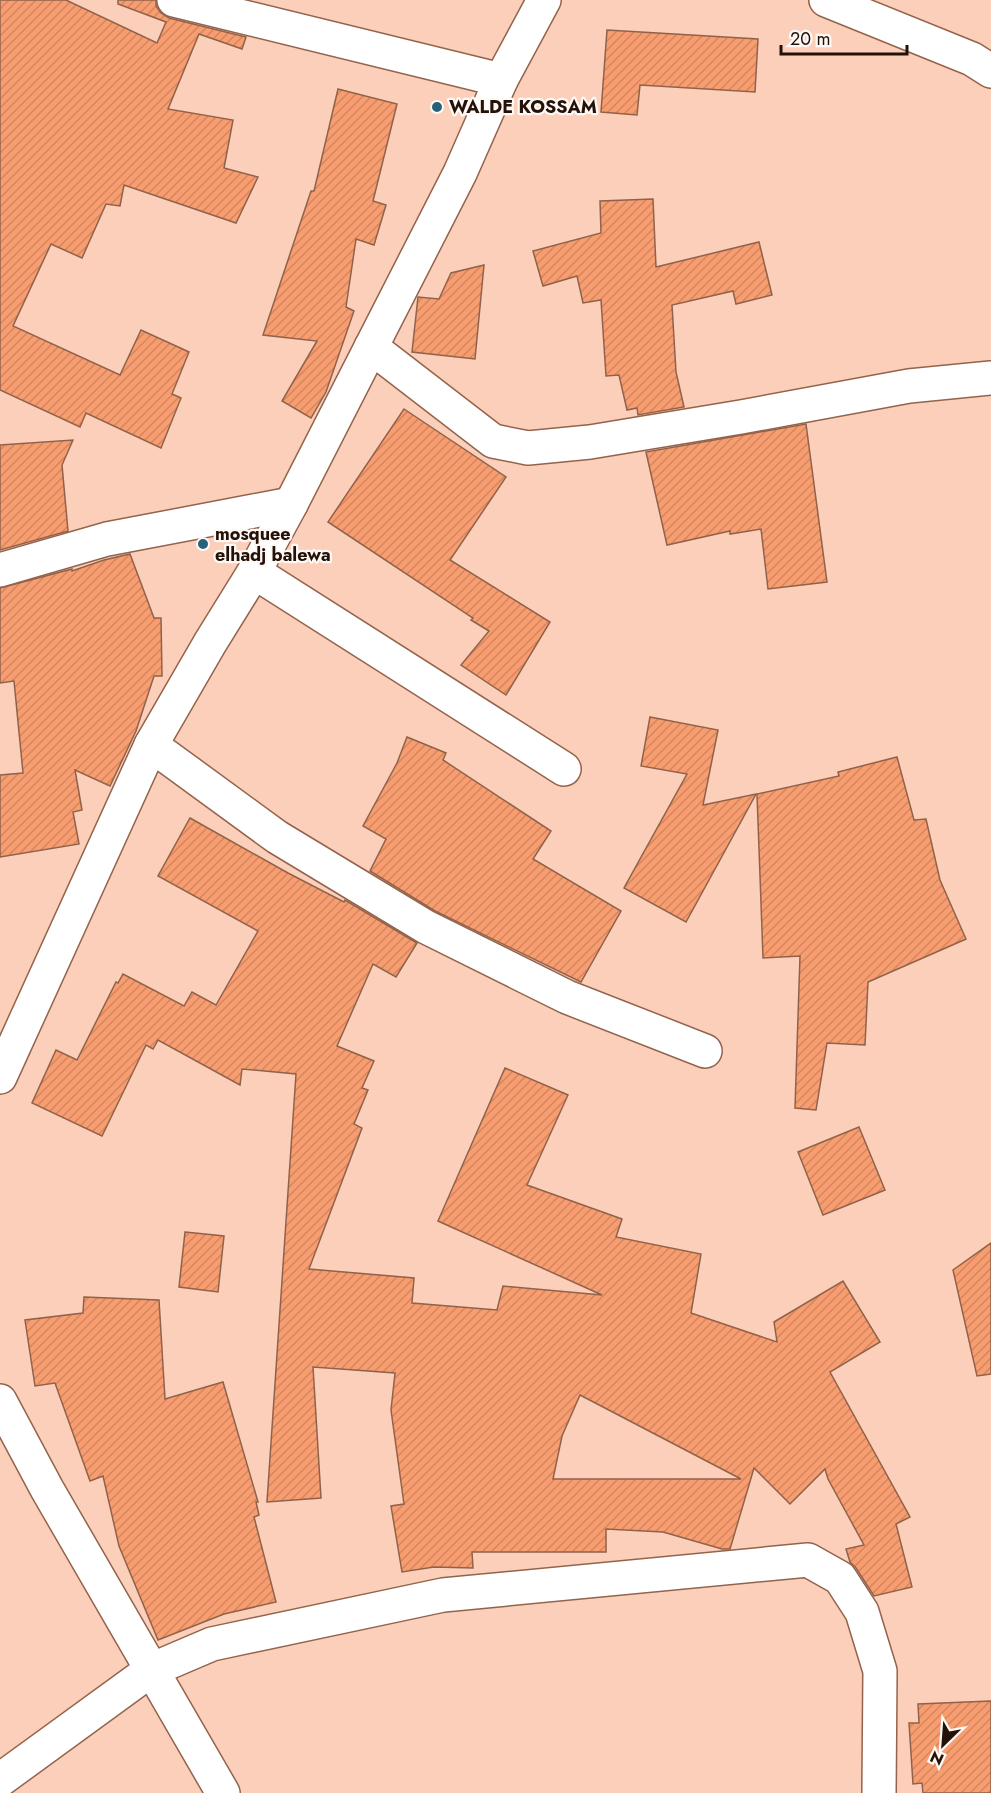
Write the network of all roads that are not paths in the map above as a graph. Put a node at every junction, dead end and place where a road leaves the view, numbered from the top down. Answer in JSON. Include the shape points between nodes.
{"nodes":[{"id":1,"x":174,"y":0,"type":"edge"},
{"id":2,"x":543,"y":0,"type":"edge"},
{"id":3,"x":826,"y":0,"type":"edge"},
{"id":4,"x":991,"y":71,"type":"edge"},
{"id":5,"x":501,"y":80,"type":"junction"},
{"id":6,"x":371,"y":347,"type":"junction"},
{"id":7,"x":991,"y":378,"type":"edge"},
{"id":8,"x":291,"y":504,"type":"junction"},
{"id":9,"x":0,"y":570,"type":"edge"},
{"id":10,"x":254,"y":572,"type":"junction"},
{"id":11,"x":151,"y":745,"type":"junction"},
{"id":12,"x":564,"y":769,"type":"dead end"},
{"id":13,"x":705,"y":1051,"type":"dead end"},
{"id":14,"x":0,"y":1077,"type":"edge"},
{"id":15,"x":0,"y":1401,"type":"edge"},
{"id":16,"x":151,"y":1670,"type":"junction"},
{"id":17,"x":0,"y":1780,"type":"edge"},
{"id":18,"x":223,"y":1793,"type":"edge"},
{"id":19,"x":879,"y":1793,"type":"edge"}],
"edges":[{"from":1,"to":5,"type":"street"},
{"from":2,"to":5,"type":"street"},
{"from":3,"to":4,"type":"street","via":[[972,59]]},
{"from":5,"to":6,"type":"street","via":[[460,173]]},
{"from":6,"to":7,"type":"street","via":[[493,441],[528,448],[590,442],[909,386]]},
{"from":6,"to":8,"type":"street"},
{"from":8,"to":9,"type":"street","via":[[107,539]]},
{"from":8,"to":10,"type":"street"},
{"from":10,"to":11,"type":"street"},
{"from":10,"to":12,"type":"street"},
{"from":11,"to":13,"type":"street","via":[[277,837],[426,927],[567,997]]},
{"from":11,"to":14,"type":"street"},
{"from":15,"to":16,"type":"street"},
{"from":16,"to":17,"type":"street"},
{"from":16,"to":18,"type":"street"},
{"from":16,"to":19,"type":"street","via":[[212,1644],[443,1595],[808,1560],[840,1578],[862,1612],[879,1671]]}]}
